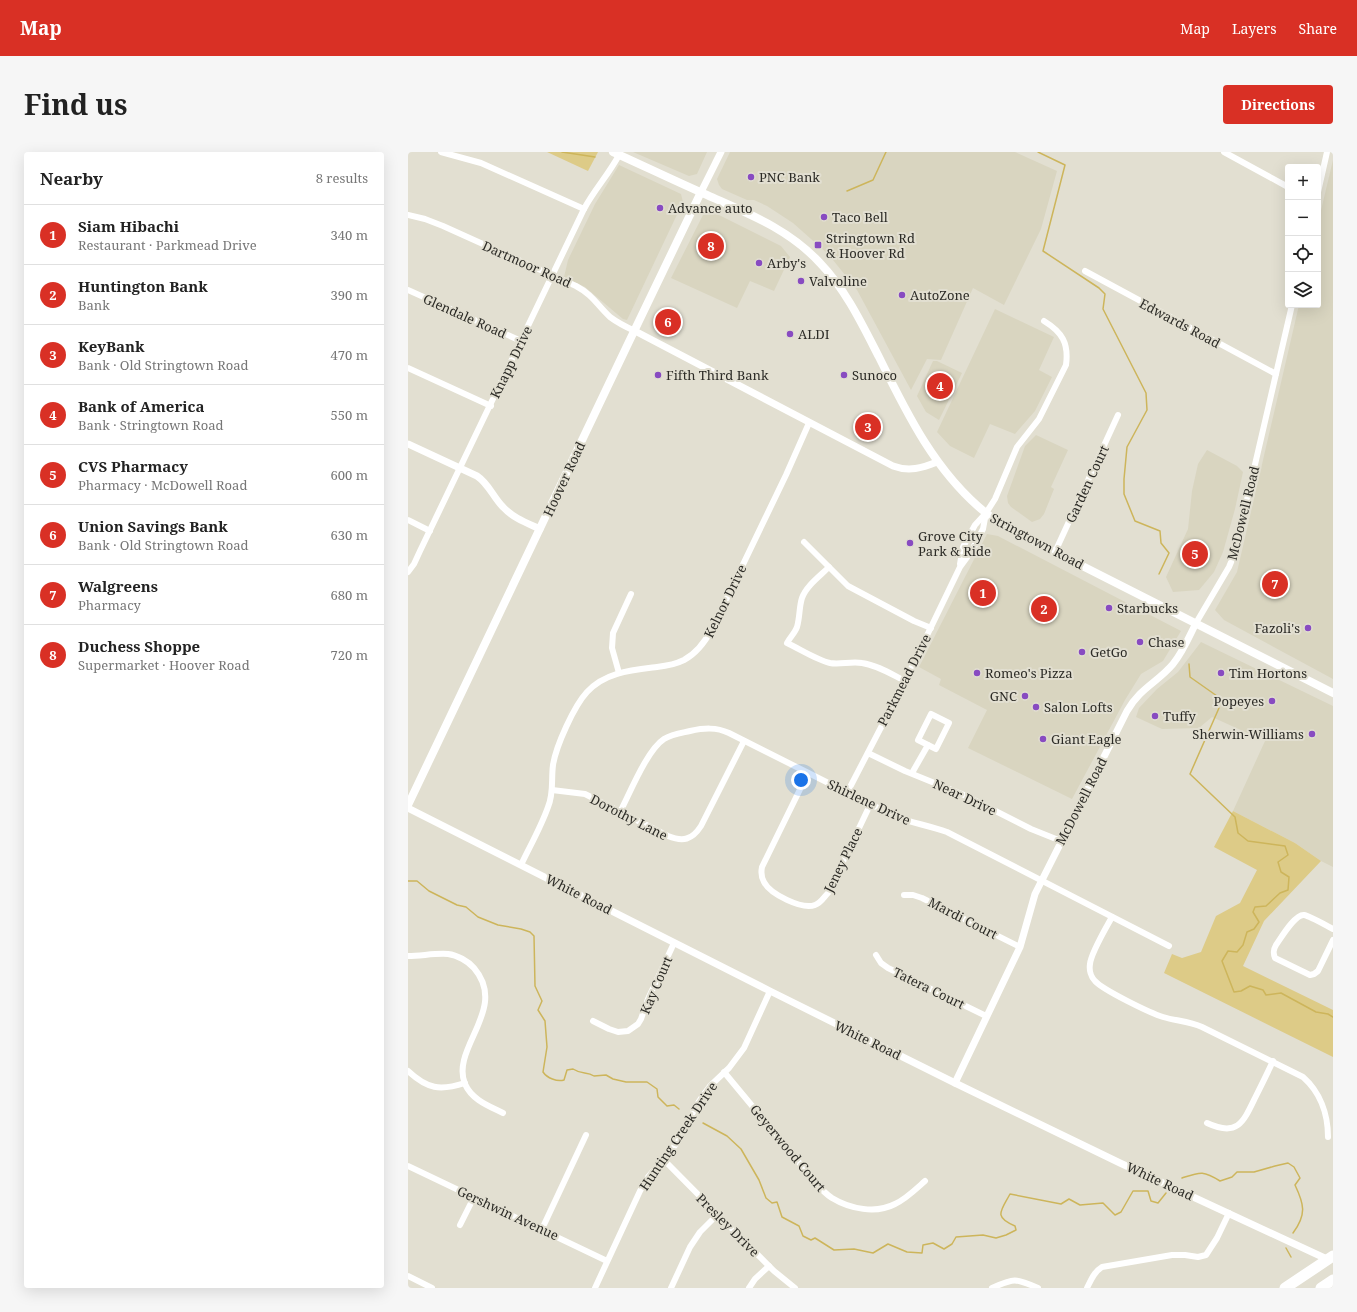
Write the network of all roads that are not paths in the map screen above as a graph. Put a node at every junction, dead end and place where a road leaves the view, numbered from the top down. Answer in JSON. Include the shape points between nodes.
{"nodes":[{"id":1,"x":441,"y":152,"type":"edge"},
{"id":2,"x":720,"y":152,"type":"edge"},
{"id":3,"x":1224,"y":152,"type":"edge"},
{"id":4,"x":1327,"y":152,"type":"edge"},
{"id":5,"x":616,"y":153,"type":"edge"},
{"id":6,"x":1321,"y":179,"type":"edge"},
{"id":7,"x":1285,"y":185,"type":"edge"},
{"id":8,"x":701,"y":192,"type":"junction"},
{"id":9,"x":584,"y":209,"type":"junction"},
{"id":10,"x":408,"y":214,"type":"edge"},
{"id":11,"x":1085,"y":271,"type":"dead end"},
{"id":12,"x":553,"y":275,"type":"junction"},
{"id":13,"x":408,"y":290,"type":"edge"},
{"id":14,"x":1291,"y":308,"type":"edge"},
{"id":15,"x":1044,"y":321,"type":"dead end"},
{"id":16,"x":634,"y":331,"type":"junction"},
{"id":17,"x":521,"y":341,"type":"junction"},
{"id":18,"x":408,"y":368,"type":"edge"},
{"id":19,"x":1276,"y":374,"type":"junction"},
{"id":20,"x":491,"y":406,"type":"junction"},
{"id":21,"x":1118,"y":415,"type":"dead end"},
{"id":22,"x":809,"y":423,"type":"junction"},
{"id":23,"x":408,"y":444,"type":"edge"},
{"id":24,"x":937,"y":462,"type":"junction"},
{"id":25,"x":460,"y":468,"type":"junction"},
{"id":26,"x":986,"y":513,"type":"junction"},
{"id":27,"x":408,"y":520,"type":"edge"},
{"id":28,"x":540,"y":529,"type":"junction"},
{"id":29,"x":430,"y":531,"type":"junction"},
{"id":30,"x":804,"y":542,"type":"dead end"},
{"id":31,"x":1055,"y":552,"type":"junction"},
{"id":32,"x":829,"y":567,"type":"junction"},
{"id":33,"x":960,"y":567,"type":"junction"},
{"id":34,"x":408,"y":572,"type":"edge"},
{"id":35,"x":631,"y":594,"type":"dead end"},
{"id":36,"x":1196,"y":623,"type":"junction"},
{"id":37,"x":930,"y":628,"type":"junction"},
{"id":38,"x":619,"y":673,"type":"junction"},
{"id":39,"x":905,"y":681,"type":"junction"},
{"id":40,"x":1333,"y":692,"type":"edge"},
{"id":41,"x":744,"y":741,"type":"junction"},
{"id":42,"x":928,"y":745,"type":"junction"},
{"id":43,"x":868,"y":753,"type":"junction"},
{"id":44,"x":808,"y":773,"type":"junction"},
{"id":45,"x":912,"y":773,"type":"junction"},
{"id":46,"x":552,"y":790,"type":"junction"},
{"id":47,"x":847,"y":793,"type":"junction"},
{"id":48,"x":408,"y":805,"type":"edge"},
{"id":49,"x":870,"y":805,"type":"junction"},
{"id":50,"x":408,"y":808,"type":"edge"},
{"id":51,"x":620,"y":812,"type":"junction"},
{"id":52,"x":1061,"y":841,"type":"junction"},
{"id":53,"x":521,"y":865,"type":"junction"},
{"id":54,"x":1042,"y":880,"type":"junction"},
{"id":55,"x":904,"y":895,"type":"dead end"},
{"id":56,"x":1112,"y":917,"type":"junction"},
{"id":57,"x":1333,"y":930,"type":"edge"},
{"id":58,"x":1333,"y":940,"type":"edge"},
{"id":59,"x":674,"y":943,"type":"junction"},
{"id":60,"x":1169,"y":946,"type":"dead end"},
{"id":61,"x":1020,"y":947,"type":"junction"},
{"id":62,"x":876,"y":955,"type":"dead end"},
{"id":63,"x":408,"y":956,"type":"edge"},
{"id":64,"x":770,"y":991,"type":"junction"},
{"id":65,"x":986,"y":1016,"type":"junction"},
{"id":66,"x":593,"y":1020,"type":"dead end"},
{"id":67,"x":1273,"y":1061,"type":"junction"},
{"id":68,"x":408,"y":1071,"type":"edge"},
{"id":69,"x":724,"y":1072,"type":"junction"},
{"id":70,"x":955,"y":1082,"type":"junction"},
{"id":71,"x":464,"y":1083,"type":"junction"},
{"id":72,"x":503,"y":1113,"type":"dead end"},
{"id":73,"x":1207,"y":1123,"type":"dead end"},
{"id":74,"x":586,"y":1135,"type":"dead end"},
{"id":75,"x":1328,"y":1137,"type":"dead end"},
{"id":76,"x":663,"y":1159,"type":"junction"},
{"id":77,"x":408,"y":1166,"type":"edge"},
{"id":78,"x":925,"y":1181,"type":"dead end"},
{"id":79,"x":474,"y":1197,"type":"junction"},
{"id":80,"x":1229,"y":1213,"type":"junction"},
{"id":81,"x":718,"y":1214,"type":"junction"},
{"id":82,"x":460,"y":1225,"type":"dead end"},
{"id":83,"x":542,"y":1229,"type":"junction"},
{"id":84,"x":1333,"y":1256,"type":"edge"},
{"id":85,"x":607,"y":1261,"type":"junction"},
{"id":86,"x":1333,"y":1262,"type":"edge"},
{"id":87,"x":768,"y":1266,"type":"junction"},
{"id":88,"x":408,"y":1276,"type":"edge"},
{"id":89,"x":1333,"y":1280,"type":"edge"},
{"id":90,"x":432,"y":1288,"type":"edge"},
{"id":91,"x":595,"y":1288,"type":"edge"},
{"id":92,"x":671,"y":1288,"type":"edge"},
{"id":93,"x":749,"y":1288,"type":"edge"},
{"id":94,"x":795,"y":1288,"type":"edge"},
{"id":95,"x":992,"y":1288,"type":"edge"},
{"id":96,"x":1038,"y":1288,"type":"edge"},
{"id":97,"x":1087,"y":1288,"type":"edge"},
{"id":98,"x":1285,"y":1288,"type":"edge"},
{"id":99,"x":1321,"y":1288,"type":"edge"}],
"edges":[{"from":1,"to":9,"type":"street","via":[[481,163]]},
{"from":2,"to":8,"type":"street","name":"Hoover Road"},
{"from":3,"to":7,"type":"street"},
{"from":4,"to":6,"type":"street"},
{"from":5,"to":8,"type":"main road","name":"Stringtown Road"},
{"from":5,"to":9,"type":"street","name":"Knapp Drive","via":[[611,170]]},
{"from":8,"to":16,"type":"main road","name":"Hoover Road"},
{"from":8,"to":24,"type":"main road","name":"Stringtown Road","via":[[786,233],[830,274],[852,304]]},
{"from":9,"to":12,"type":"street","name":"Knapp Drive"},
{"from":10,"to":12,"type":"street","name":"Dartmoor Road","via":[[443,226]]},
{"from":11,"to":19,"type":"street","name":"Edwards Road"},
{"from":12,"to":16,"type":"street","name":"Dartmoor Road","via":[[587,292],[610,316]]},
{"from":12,"to":17,"type":"street","name":"Knapp Drive"},
{"from":13,"to":17,"type":"street","name":"Glendale Road"},
{"from":14,"to":19,"type":"street","name":"McDowell Road"},
{"from":15,"to":26,"type":"street","name":"Parkmead Drive","via":[[1062,336],[1066,347],[1066,365],[1039,419],[1017,447],[995,500]]},
{"from":16,"to":22,"type":"street"},
{"from":16,"to":28,"type":"main road","name":"Hoover Road"},
{"from":17,"to":20,"type":"street","name":"Knapp Drive"},
{"from":18,"to":20,"type":"street"},
{"from":19,"to":36,"type":"street","name":"McDowell Road","via":[[1234,555]]},
{"from":20,"to":25,"type":"street","name":"Knapp Drive"},
{"from":21,"to":31,"type":"street","name":"Garden Court"},
{"from":22,"to":24,"type":"street","via":[[901,469],[916,469]]},
{"from":22,"to":38,"type":"street","name":"Kelnor Drive","via":[[702,645],[690,656],[674,664]]},
{"from":23,"to":25,"type":"street"},
{"from":24,"to":26,"type":"main road","name":"Stringtown Road","via":[[954,483]]},
{"from":25,"to":28,"type":"street","via":[[482,479],[499,503],[510,513]]},
{"from":25,"to":29,"type":"street","name":"Knapp Drive"},
{"from":26,"to":31,"type":"main road","name":"Stringtown Road"},
{"from":26,"to":33,"type":"street","name":"Parkmead Drive","via":[[983,530]]},
{"from":26,"to":33,"type":"street","name":"Parkmead Drive","via":[[975,525],[963,546]]},
{"from":27,"to":29,"type":"street"},
{"from":28,"to":48,"type":"main road","name":"Hoover Road"},
{"from":29,"to":34,"type":"street","name":"Knapp Drive"},
{"from":30,"to":32,"type":"street"},
{"from":31,"to":36,"type":"main road","name":"Stringtown Road"},
{"from":32,"to":37,"type":"street","via":[[848,586]]},
{"from":32,"to":39,"type":"street","via":[[802,597],[798,625],[787,643],[830,663],[869,664]]},
{"from":33,"to":37,"type":"street","name":"Parkmead Drive"},
{"from":35,"to":38,"type":"street","via":[[613,633],[612,648]]},
{"from":36,"to":40,"type":"main road","name":"Stringtown Road"},
{"from":36,"to":52,"type":"street","name":"McDowell Road","via":[[1183,650],[1172,665],[1142,690],[1132,702]]},
{"from":37,"to":39,"type":"street","name":"Parkmead Drive"},
{"from":38,"to":46,"type":"street","name":"Kelnor Drive","via":[[599,682],[588,691],[578,705],[558,747],[553,767]]},
{"from":39,"to":43,"type":"street","name":"Parkmead Drive"},
{"from":41,"to":44,"type":"street","name":"Shirlene Drive"},
{"from":41,"to":51,"type":"street","name":"Shirlene Drive","via":[[723,730],[710,728],[665,738],[649,755]]},
{"from":41,"to":51,"type":"street","name":"Dorothy Lane","via":[[698,832],[690,838],[672,838]]},
{"from":42,"to":42,"type":"street","via":[[936,749],[949,723],[931,714],[918,740]]},
{"from":42,"to":45,"type":"street"},
{"from":43,"to":45,"type":"street","name":"Near Drive"},
{"from":43,"to":47,"type":"street","name":"Parkmead Drive"},
{"from":44,"to":47,"type":"street","name":"Shirlene Drive"},
{"from":44,"to":49,"type":"street","name":"Jeney Place","via":[[762,867],[764,884],[773,892],[797,904],[809,906],[821,902]]},
{"from":45,"to":52,"type":"street","name":"Near Drive"},
{"from":46,"to":51,"type":"street","name":"Dorothy Lane","via":[[585,794]]},
{"from":46,"to":53,"type":"street","name":"Kelnor Drive","via":[[548,808]]},
{"from":47,"to":49,"type":"street","name":"Shirlene Drive"},
{"from":49,"to":54,"type":"street","name":"Shirlene Drive","via":[[896,817],[947,832]]},
{"from":50,"to":53,"type":"street","name":"White Road"},
{"from":52,"to":54,"type":"street","name":"McDowell Road"},
{"from":53,"to":59,"type":"street","name":"White Road"},
{"from":54,"to":56,"type":"street","name":"Shirlene Drive"},
{"from":54,"to":61,"type":"street","name":"McDowell Road","via":[[1033,900]]},
{"from":55,"to":61,"type":"street","name":"Mardi Court","via":[[922,898]]},
{"from":56,"to":60,"type":"street","name":"Shirlene Drive"},
{"from":56,"to":67,"type":"street","via":[[1091,958],[1090,971],[1096,982],[1153,1013],[1191,1022]]},
{"from":57,"to":58,"type":"street","via":[[1304,915],[1299,916],[1276,945],[1273,954],[1275,958],[1310,976],[1318,971]]},
{"from":59,"to":64,"type":"street","name":"White Road"},
{"from":59,"to":66,"type":"street","name":"Kay Court","via":[[638,1024],[628,1031],[618,1032]]},
{"from":61,"to":65,"type":"street","name":"McDowell Road"},
{"from":62,"to":65,"type":"street","name":"Tatera Court","via":[[888,968]]},
{"from":63,"to":71,"type":"street","via":[[454,956],[472,966],[483,983],[485,1004],[463,1065]]},
{"from":64,"to":69,"type":"street","name":"Hunting Creek Drive","via":[[744,1048]]},
{"from":64,"to":70,"type":"street","name":"White Road"},
{"from":65,"to":70,"type":"street","name":"McDowell Road"},
{"from":67,"to":73,"type":"street","via":[[1246,1119],[1237,1126],[1227,1129]]},
{"from":67,"to":75,"type":"street","via":[[1303,1077],[1317,1092],[1328,1122]]},
{"from":68,"to":71,"type":"street","via":[[420,1082],[434,1087]]},
{"from":69,"to":76,"type":"street","name":"Hunting Creek Drive","via":[[704,1094],[683,1133]]},
{"from":69,"to":78,"type":"street","name":"Geyerwood Court","via":[[816,1183],[836,1201],[853,1207],[876,1209],[894,1205]]},
{"from":70,"to":80,"type":"street","name":"White Road"},
{"from":71,"to":72,"type":"street","via":[[476,1099]]},
{"from":74,"to":83,"type":"street"},
{"from":76,"to":81,"type":"street","name":"Presley Drive"},
{"from":76,"to":85,"type":"street","name":"Hunting Creek Drive","via":[[640,1191]]},
{"from":77,"to":79,"type":"street","name":"Gershwin Avenue"},
{"from":79,"to":82,"type":"street"},
{"from":79,"to":83,"type":"street","name":"Gershwin Avenue"},
{"from":80,"to":86,"type":"street","name":"White Road"},
{"from":80,"to":97,"type":"street","via":[[1206,1255],[1198,1257],[1172,1254],[1106,1266],[1097,1270]]},
{"from":81,"to":87,"type":"street","name":"Presley Drive"},
{"from":81,"to":92,"type":"street","via":[[700,1232],[690,1247]]},
{"from":83,"to":85,"type":"street","name":"Gershwin Avenue"},
{"from":84,"to":98,"type":"highway"},
{"from":85,"to":91,"type":"street","name":"Hunting Creek Drive"},
{"from":87,"to":93,"type":"street"},
{"from":87,"to":94,"type":"street","name":"Presley Drive"},
{"from":88,"to":90,"type":"street"},
{"from":89,"to":99,"type":"highway"},
{"from":95,"to":96,"type":"street","via":[[1015,1280]]}]}
